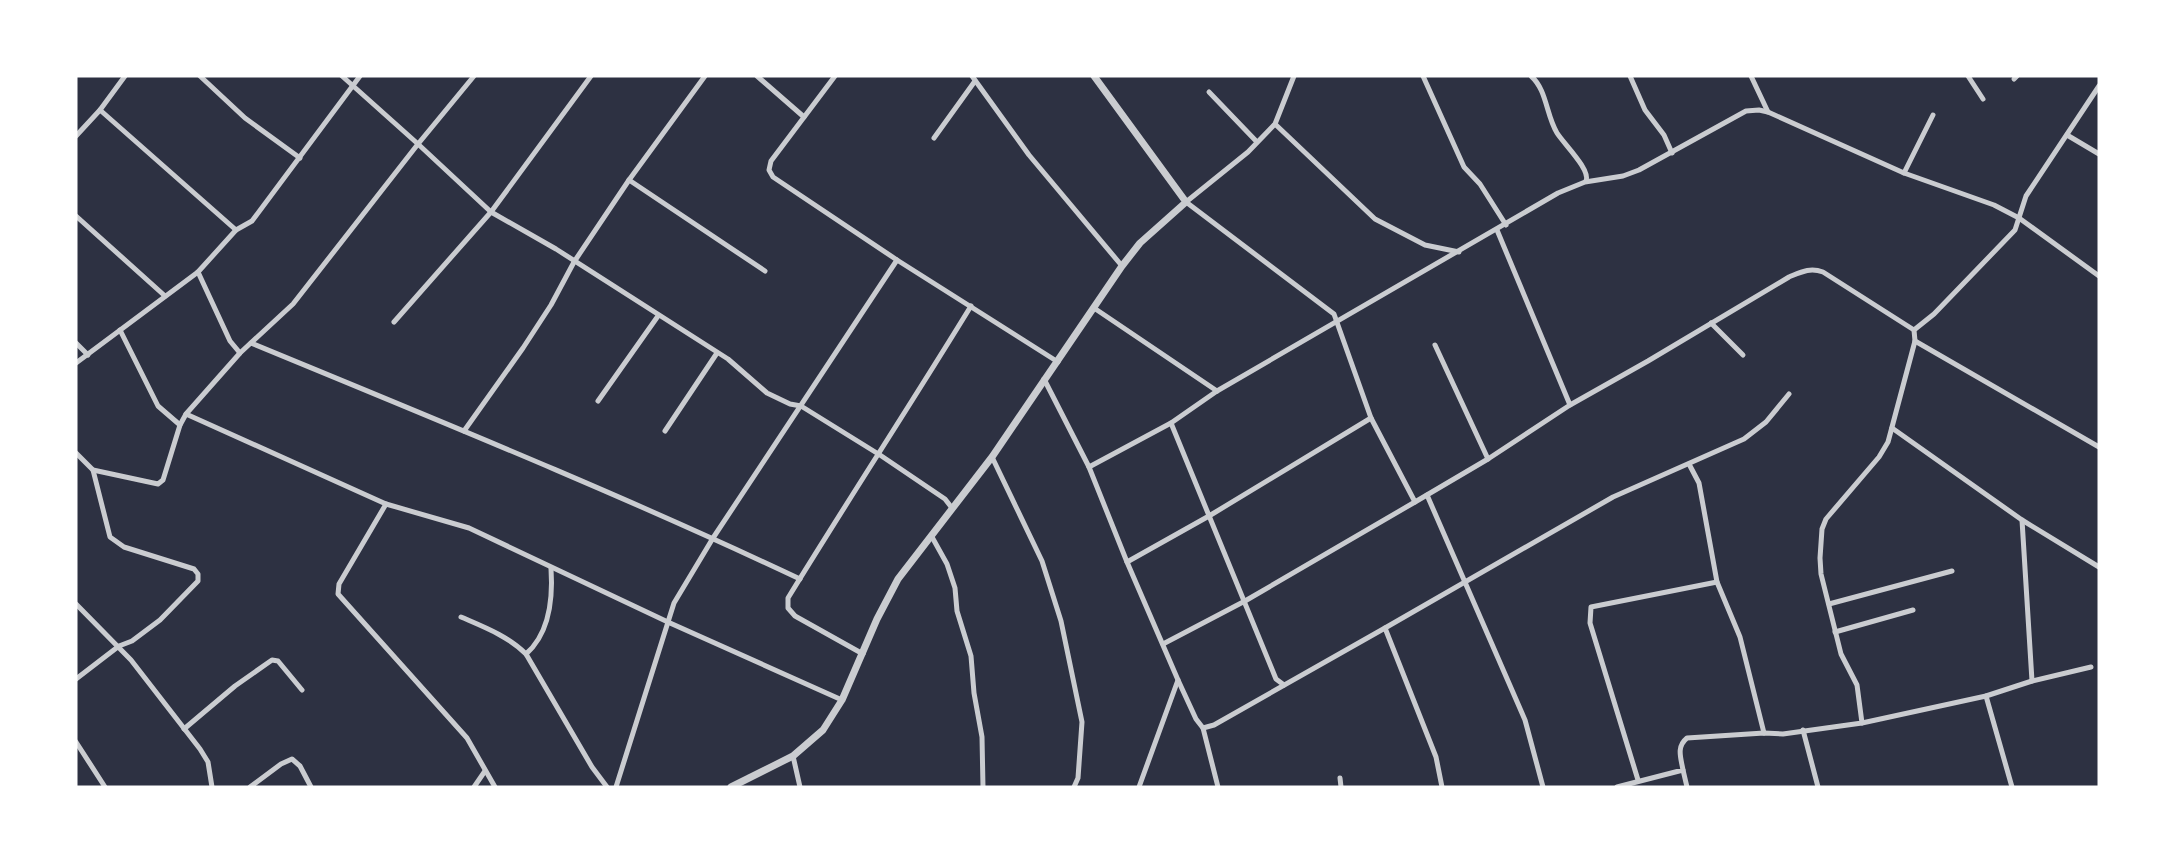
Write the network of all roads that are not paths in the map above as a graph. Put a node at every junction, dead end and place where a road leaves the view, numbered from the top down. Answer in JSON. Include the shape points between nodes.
{"nodes":[{"id":1,"x":125,"y":76,"type":"edge"},
{"id":2,"x":200,"y":76,"type":"edge"},
{"id":3,"x":342,"y":76,"type":"edge"},
{"id":4,"x":360,"y":76,"type":"edge"},
{"id":5,"x":474,"y":76,"type":"edge"},
{"id":6,"x":591,"y":76,"type":"edge"},
{"id":7,"x":706,"y":76,"type":"edge"},
{"id":8,"x":757,"y":76,"type":"edge"},
{"id":9,"x":835,"y":76,"type":"edge"},
{"id":10,"x":1094,"y":76,"type":"edge"},
{"id":11,"x":1294,"y":76,"type":"edge"},
{"id":12,"x":1423,"y":76,"type":"edge"},
{"id":13,"x":1530,"y":76,"type":"edge"},
{"id":14,"x":1630,"y":76,"type":"edge"},
{"id":15,"x":1751,"y":76,"type":"edge"},
{"id":16,"x":1968,"y":76,"type":"edge"},
{"id":17,"x":973,"y":78,"type":"edge"},
{"id":18,"x":353,"y":85,"type":"junction"},
{"id":19,"x":2099,"y":86,"type":"edge"},
{"id":20,"x":1209,"y":92,"type":"dead end"},
{"id":21,"x":1984,"y":99,"type":"dead end"},
{"id":22,"x":100,"y":110,"type":"junction"},
{"id":23,"x":1768,"y":112,"type":"junction"},
{"id":24,"x":1933,"y":115,"type":"dead end"},
{"id":25,"x":804,"y":117,"type":"junction"},
{"id":26,"x":1275,"y":124,"type":"junction"},
{"id":27,"x":2067,"y":135,"type":"junction"},
{"id":28,"x":76,"y":136,"type":"edge"},
{"id":29,"x":934,"y":138,"type":"dead end"},
{"id":30,"x":1257,"y":142,"type":"junction"},
{"id":31,"x":418,"y":144,"type":"junction"},
{"id":32,"x":1672,"y":153,"type":"junction"},
{"id":33,"x":2099,"y":154,"type":"edge"},
{"id":34,"x":300,"y":158,"type":"junction"},
{"id":35,"x":1904,"y":173,"type":"junction"},
{"id":36,"x":629,"y":180,"type":"junction"},
{"id":37,"x":1586,"y":181,"type":"junction"},
{"id":38,"x":1186,"y":202,"type":"junction"},
{"id":39,"x":491,"y":212,"type":"junction"},
{"id":40,"x":76,"y":216,"type":"edge"},
{"id":41,"x":2019,"y":218,"type":"junction"},
{"id":42,"x":1506,"y":225,"type":"junction"},
{"id":43,"x":236,"y":230,"type":"junction"},
{"id":44,"x":1497,"y":230,"type":"junction"},
{"id":45,"x":1459,"y":252,"type":"junction"},
{"id":46,"x":897,"y":260,"type":"junction"},
{"id":47,"x":574,"y":262,"type":"junction"},
{"id":48,"x":1122,"y":266,"type":"junction"},
{"id":49,"x":764,"y":271,"type":"dead end"},
{"id":50,"x":198,"y":272,"type":"junction"},
{"id":51,"x":2099,"y":276,"type":"edge"},
{"id":52,"x":165,"y":296,"type":"junction"},
{"id":53,"x":971,"y":306,"type":"junction"},
{"id":54,"x":1094,"y":308,"type":"junction"},
{"id":55,"x":658,"y":316,"type":"junction"},
{"id":56,"x":394,"y":322,"type":"dead end"},
{"id":57,"x":1339,"y":322,"type":"junction"},
{"id":58,"x":1711,"y":322,"type":"junction"},
{"id":59,"x":120,"y":330,"type":"junction"},
{"id":60,"x":1914,"y":330,"type":"junction"},
{"id":61,"x":1915,"y":341,"type":"junction"},
{"id":62,"x":76,"y":343,"type":"edge"},
{"id":63,"x":250,"y":343,"type":"junction"},
{"id":64,"x":1435,"y":346,"type":"dead end"},
{"id":65,"x":240,"y":353,"type":"junction"},
{"id":66,"x":717,"y":353,"type":"junction"},
{"id":67,"x":88,"y":355,"type":"junction"},
{"id":68,"x":1743,"y":355,"type":"dead end"},
{"id":69,"x":1058,"y":362,"type":"junction"},
{"id":70,"x":76,"y":363,"type":"edge"},
{"id":71,"x":1044,"y":379,"type":"junction"},
{"id":72,"x":1217,"y":391,"type":"junction"},
{"id":73,"x":1789,"y":394,"type":"dead end"},
{"id":74,"x":598,"y":401,"type":"dead end"},
{"id":75,"x":1570,"y":405,"type":"junction"},
{"id":76,"x":801,"y":406,"type":"junction"},
{"id":77,"x":186,"y":414,"type":"junction"},
{"id":78,"x":1371,"y":418,"type":"junction"},
{"id":79,"x":1171,"y":423,"type":"junction"},
{"id":80,"x":180,"y":425,"type":"junction"},
{"id":81,"x":1892,"y":428,"type":"junction"},
{"id":82,"x":665,"y":430,"type":"dead end"},
{"id":83,"x":464,"y":431,"type":"junction"},
{"id":84,"x":2099,"y":447,"type":"edge"},
{"id":85,"x":76,"y":453,"type":"edge"},
{"id":86,"x":880,"y":454,"type":"junction"},
{"id":87,"x":992,"y":457,"type":"junction"},
{"id":88,"x":1488,"y":459,"type":"junction"},
{"id":89,"x":1689,"y":464,"type":"junction"},
{"id":90,"x":1089,"y":467,"type":"junction"},
{"id":91,"x":93,"y":470,"type":"junction"},
{"id":92,"x":1427,"y":495,"type":"junction"},
{"id":93,"x":1415,"y":502,"type":"junction"},
{"id":94,"x":386,"y":504,"type":"junction"},
{"id":95,"x":952,"y":508,"type":"junction"},
{"id":96,"x":1209,"y":516,"type":"junction"},
{"id":97,"x":2022,"y":520,"type":"junction"},
{"id":98,"x":932,"y":537,"type":"junction"},
{"id":99,"x":714,"y":538,"type":"junction"},
{"id":100,"x":1127,"y":562,"type":"junction"},
{"id":101,"x":2099,"y":567,"type":"edge"},
{"id":102,"x":550,"y":568,"type":"junction"},
{"id":103,"x":1952,"y":570,"type":"dead end"},
{"id":104,"x":800,"y":579,"type":"junction"},
{"id":105,"x":1464,"y":582,"type":"junction"},
{"id":106,"x":1717,"y":582,"type":"junction"},
{"id":107,"x":1245,"y":601,"type":"junction"},
{"id":108,"x":76,"y":604,"type":"edge"},
{"id":109,"x":1829,"y":604,"type":"junction"},
{"id":110,"x":1913,"y":610,"type":"dead end"},
{"id":111,"x":461,"y":617,"type":"dead end"},
{"id":112,"x":670,"y":623,"type":"junction"},
{"id":113,"x":1385,"y":628,"type":"junction"},
{"id":114,"x":1835,"y":632,"type":"junction"},
{"id":115,"x":1163,"y":644,"type":"junction"},
{"id":116,"x":119,"y":646,"type":"junction"},
{"id":117,"x":526,"y":654,"type":"junction"},
{"id":118,"x":863,"y":654,"type":"junction"},
{"id":119,"x":2091,"y":667,"type":"dead end"},
{"id":120,"x":76,"y":679,"type":"edge"},
{"id":121,"x":1178,"y":680,"type":"junction"},
{"id":122,"x":2032,"y":681,"type":"junction"},
{"id":123,"x":1284,"y":685,"type":"junction"},
{"id":124,"x":302,"y":690,"type":"dead end"},
{"id":125,"x":1986,"y":696,"type":"junction"},
{"id":126,"x":842,"y":700,"type":"junction"},
{"id":127,"x":1862,"y":723,"type":"junction"},
{"id":128,"x":1203,"y":728,"type":"junction"},
{"id":129,"x":184,"y":729,"type":"junction"},
{"id":130,"x":1803,"y":730,"type":"junction"},
{"id":131,"x":1764,"y":733,"type":"junction"},
{"id":132,"x":76,"y":742,"type":"edge"},
{"id":133,"x":793,"y":756,"type":"junction"},
{"id":134,"x":1683,"y":770,"type":"junction"},
{"id":135,"x":485,"y":771,"type":"junction"},
{"id":136,"x":1340,"y":778,"type":"dead end"},
{"id":137,"x":1638,"y":780,"type":"junction"},
{"id":138,"x":105,"y":787,"type":"edge"},
{"id":139,"x":212,"y":787,"type":"edge"},
{"id":140,"x":250,"y":787,"type":"edge"},
{"id":141,"x":311,"y":787,"type":"edge"},
{"id":142,"x":474,"y":787,"type":"edge"},
{"id":143,"x":495,"y":787,"type":"edge"},
{"id":144,"x":607,"y":787,"type":"edge"},
{"id":145,"x":616,"y":787,"type":"edge"},
{"id":146,"x":731,"y":787,"type":"edge"},
{"id":147,"x":800,"y":787,"type":"edge"},
{"id":148,"x":983,"y":787,"type":"edge"},
{"id":149,"x":1074,"y":787,"type":"edge"},
{"id":150,"x":1139,"y":787,"type":"edge"},
{"id":151,"x":1218,"y":787,"type":"edge"},
{"id":152,"x":1341,"y":787,"type":"edge"},
{"id":153,"x":1442,"y":787,"type":"edge"},
{"id":154,"x":1543,"y":787,"type":"edge"},
{"id":155,"x":1617,"y":787,"type":"edge"},
{"id":156,"x":1687,"y":787,"type":"edge"},
{"id":157,"x":1818,"y":787,"type":"edge"},
{"id":158,"x":2012,"y":787,"type":"edge"}],
"edges":[{"from":1,"to":22,"type":"street"},
{"from":2,"to":34,"type":"street","via":[[245,118]]},
{"from":3,"to":18,"type":"street"},
{"from":4,"to":18,"type":"street"},
{"from":5,"to":31,"type":"street"},
{"from":6,"to":39,"type":"street"},
{"from":7,"to":36,"type":"street"},
{"from":8,"to":25,"type":"street"},
{"from":9,"to":25,"type":"street"},
{"from":10,"to":38,"type":"street"},
{"from":11,"to":26,"type":"street"},
{"from":12,"to":42,"type":"street","via":[[1464,167],[1480,184]]},
{"from":13,"to":37,"type":"street","via":[[1544,97],[1557,132],[1581,165]]},
{"from":14,"to":32,"type":"street","via":[[1645,110]]},
{"from":15,"to":23,"type":"street"},
{"from":16,"to":21,"type":"street"},
{"from":17,"to":29,"type":"street"},
{"from":17,"to":48,"type":"street","via":[[1029,155]]},
{"from":18,"to":31,"type":"street"},
{"from":18,"to":34,"type":"street"},
{"from":19,"to":27,"type":"street"},
{"from":20,"to":30,"type":"street"},
{"from":22,"to":28,"type":"street"},
{"from":22,"to":43,"type":"street"},
{"from":23,"to":32,"type":"street","via":[[1746,111]]},
{"from":23,"to":35,"type":"street"},
{"from":24,"to":35,"type":"street"},
{"from":25,"to":46,"type":"street","via":[[771,162],[769,170],[773,177]]},
{"from":26,"to":30,"type":"street"},
{"from":26,"to":45,"type":"street","via":[[1375,219],[1424,245]]},
{"from":27,"to":33,"type":"street"},
{"from":27,"to":41,"type":"street","via":[[2026,196]]},
{"from":30,"to":38,"type":"street"},
{"from":31,"to":39,"type":"street"},
{"from":31,"to":63,"type":"street","via":[[293,304]]},
{"from":32,"to":37,"type":"street","via":[[1631,174]]},
{"from":34,"to":43,"type":"street","via":[[252,222]]},
{"from":35,"to":41,"type":"street","via":[[1994,205]]},
{"from":36,"to":47,"type":"street"},
{"from":36,"to":49,"type":"street"},
{"from":37,"to":42,"type":"street","via":[[1558,193]]},
{"from":38,"to":48,"type":"street","via":[[1140,243]]},
{"from":38,"to":57,"type":"street","via":[[1334,314]]},
{"from":39,"to":47,"type":"street"},
{"from":39,"to":56,"type":"street"},
{"from":40,"to":52,"type":"street"},
{"from":41,"to":51,"type":"street"},
{"from":41,"to":60,"type":"street","via":[[2015,230],[1983,266]]},
{"from":42,"to":44,"type":"street"},
{"from":43,"to":50,"type":"street"},
{"from":44,"to":45,"type":"street"},
{"from":44,"to":75,"type":"street"},
{"from":45,"to":57,"type":"street"},
{"from":46,"to":53,"type":"street"},
{"from":46,"to":76,"type":"street"},
{"from":47,"to":55,"type":"street"},
{"from":47,"to":83,"type":"street","via":[[537,326]]},
{"from":48,"to":54,"type":"street"},
{"from":50,"to":52,"type":"street"},
{"from":50,"to":65,"type":"street","via":[[230,341]]},
{"from":52,"to":59,"type":"street"},
{"from":53,"to":69,"type":"street"},
{"from":53,"to":86,"type":"street"},
{"from":54,"to":69,"type":"street"},
{"from":54,"to":72,"type":"street"},
{"from":55,"to":66,"type":"street"},
{"from":55,"to":74,"type":"street"},
{"from":57,"to":72,"type":"street"},
{"from":57,"to":78,"type":"street"},
{"from":58,"to":60,"type":"street","via":[[1789,277],[1816,269]]},
{"from":58,"to":68,"type":"street"},
{"from":58,"to":75,"type":"street"},
{"from":59,"to":67,"type":"street"},
{"from":59,"to":80,"type":"street","via":[[158,406]]},
{"from":60,"to":61,"type":"street"},
{"from":61,"to":81,"type":"street"},
{"from":61,"to":84,"type":"street"},
{"from":62,"to":67,"type":"street"},
{"from":63,"to":65,"type":"street"},
{"from":63,"to":83,"type":"street"},
{"from":64,"to":88,"type":"street"},
{"from":65,"to":77,"type":"street"},
{"from":66,"to":76,"type":"street","via":[[767,393]]},
{"from":66,"to":82,"type":"street"},
{"from":67,"to":70,"type":"street"},
{"from":69,"to":71,"type":"street"},
{"from":71,"to":87,"type":"street"},
{"from":71,"to":90,"type":"street"},
{"from":72,"to":79,"type":"street"},
{"from":73,"to":89,"type":"street","via":[[1766,422],[1744,439]]},
{"from":75,"to":88,"type":"street"},
{"from":76,"to":86,"type":"street"},
{"from":76,"to":99,"type":"street"},
{"from":77,"to":80,"type":"street"},
{"from":77,"to":94,"type":"street"},
{"from":78,"to":93,"type":"street"},
{"from":78,"to":96,"type":"street"},
{"from":79,"to":90,"type":"street"},
{"from":79,"to":96,"type":"street"},
{"from":80,"to":91,"type":"street","via":[[166,468],[167,474],[158,484]]},
{"from":81,"to":97,"type":"street"},
{"from":81,"to":109,"type":"street","via":[[1879,457],[1826,519],[1822,529],[1820,558]]},
{"from":83,"to":99,"type":"street"},
{"from":85,"to":91,"type":"street"},
{"from":86,"to":95,"type":"street","via":[[945,499]]},
{"from":86,"to":104,"type":"street"},
{"from":87,"to":95,"type":"street"},
{"from":87,"to":149,"type":"street","via":[[1042,561],[1061,621],[1082,722],[1078,778]]},
{"from":88,"to":92,"type":"street"},
{"from":89,"to":105,"type":"street","via":[[1613,496]]},
{"from":89,"to":106,"type":"street","via":[[1699,483]]},
{"from":90,"to":100,"type":"street"},
{"from":91,"to":116,"type":"street","via":[[110,537],[115,542],[194,569],[198,574],[198,581],[186,596],[160,620],[132,641]]},
{"from":92,"to":93,"type":"street"},
{"from":92,"to":105,"type":"street"},
{"from":93,"to":107,"type":"street"},
{"from":94,"to":102,"type":"street","via":[[469,528]]},
{"from":94,"to":135,"type":"street","via":[[339,584],[338,594],[467,738]]},
{"from":95,"to":98,"type":"street"},
{"from":96,"to":100,"type":"street"},
{"from":96,"to":107,"type":"street"},
{"from":97,"to":101,"type":"street"},
{"from":97,"to":122,"type":"street"},
{"from":98,"to":118,"type":"street","via":[[898,579]]},
{"from":98,"to":148,"type":"street","via":[[947,564],[971,656],[982,737]]},
{"from":99,"to":104,"type":"street"},
{"from":99,"to":112,"type":"street","via":[[674,603]]},
{"from":100,"to":115,"type":"street"},
{"from":102,"to":112,"type":"street"},
{"from":102,"to":117,"type":"street","via":[[552,586],[548,616],[541,636]]},
{"from":103,"to":109,"type":"street"},
{"from":104,"to":118,"type":"street","via":[[788,598],[788,608],[795,616]]},
{"from":105,"to":113,"type":"street"},
{"from":105,"to":154,"type":"street","via":[[1524,720]]},
{"from":106,"to":131,"type":"street","via":[[1740,638]]},
{"from":106,"to":137,"type":"street","via":[[1591,607],[1590,623]]},
{"from":107,"to":115,"type":"street"},
{"from":107,"to":123,"type":"street","via":[[1276,678]]},
{"from":108,"to":116,"type":"street"},
{"from":109,"to":114,"type":"street"},
{"from":110,"to":114,"type":"street"},
{"from":111,"to":117,"type":"street","via":[[500,635]]},
{"from":112,"to":126,"type":"street"},
{"from":112,"to":145,"type":"street"},
{"from":113,"to":123,"type":"street"},
{"from":113,"to":153,"type":"street","via":[[1433,749]]},
{"from":114,"to":127,"type":"street","via":[[1841,654],[1856,685]]},
{"from":115,"to":121,"type":"street"},
{"from":116,"to":120,"type":"street"},
{"from":116,"to":129,"type":"street"},
{"from":117,"to":144,"type":"street"},
{"from":118,"to":126,"type":"street"},
{"from":119,"to":122,"type":"street"},
{"from":121,"to":128,"type":"street"},
{"from":121,"to":150,"type":"street"},
{"from":122,"to":125,"type":"street"},
{"from":123,"to":128,"type":"street","via":[[1214,725]]},
{"from":124,"to":129,"type":"street","via":[[278,661],[272,660]]},
{"from":125,"to":127,"type":"street"},
{"from":125,"to":158,"type":"street"},
{"from":126,"to":133,"type":"street","via":[[823,730]]},
{"from":127,"to":130,"type":"street"},
{"from":128,"to":151,"type":"street"},
{"from":129,"to":139,"type":"street","via":[[208,762]]},
{"from":130,"to":131,"type":"street"},
{"from":130,"to":157,"type":"street"},
{"from":131,"to":134,"type":"street","via":[[1687,738],[1681,742],[1680,749]]},
{"from":132,"to":138,"type":"street"},
{"from":133,"to":146,"type":"street"},
{"from":133,"to":147,"type":"street"},
{"from":134,"to":137,"type":"street"},
{"from":134,"to":156,"type":"street"},
{"from":135,"to":142,"type":"street"},
{"from":135,"to":143,"type":"street"},
{"from":136,"to":152,"type":"street"},
{"from":137,"to":155,"type":"street"},
{"from":140,"to":141,"type":"street","via":[[292,759],[300,766]]}]}
